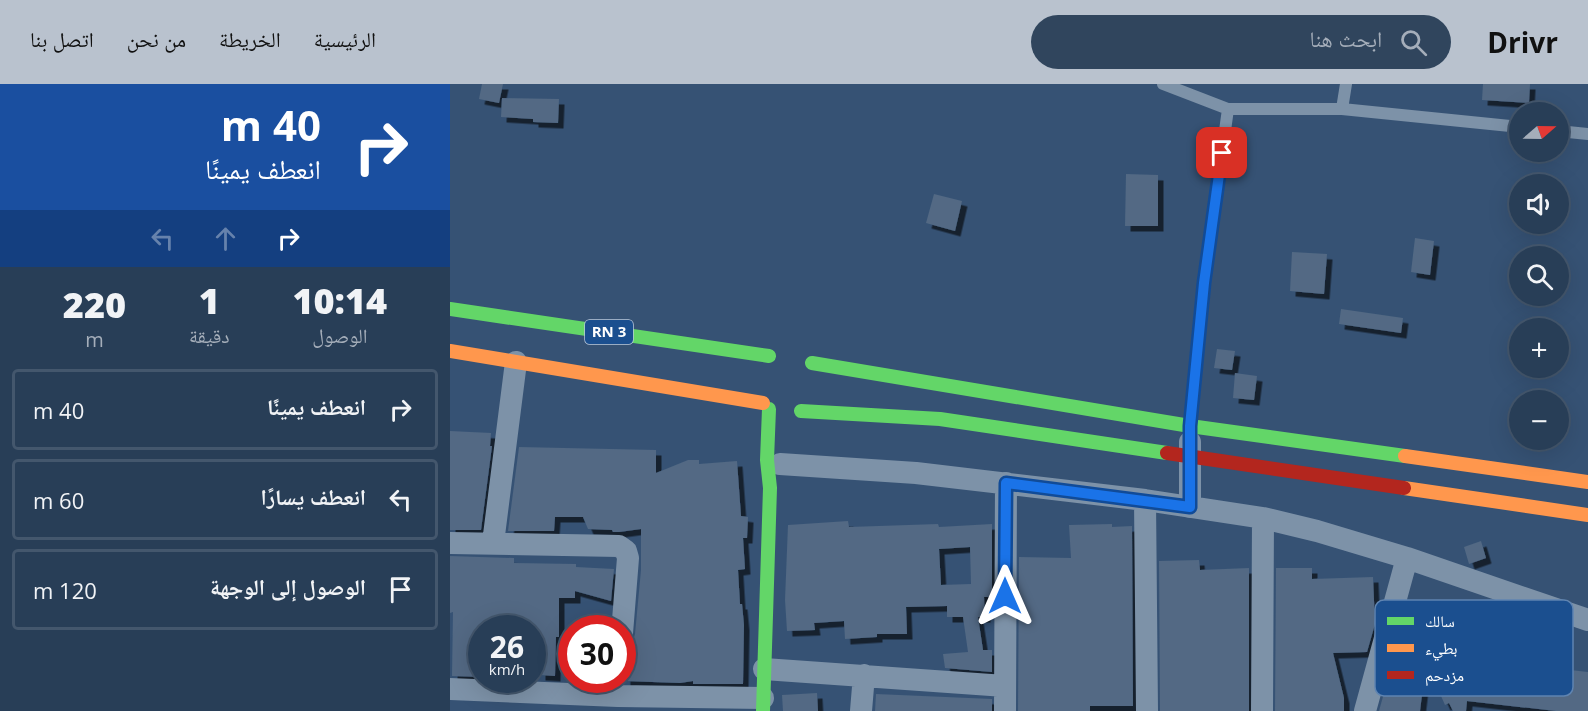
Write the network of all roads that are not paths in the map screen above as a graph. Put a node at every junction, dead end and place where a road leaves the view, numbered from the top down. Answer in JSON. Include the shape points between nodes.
{"nodes":[{"id":1,"x":1163,"y":84,"type":"edge"},
{"id":2,"x":1346,"y":84,"type":"edge"},
{"id":3,"x":1228,"y":109,"type":"junction"},
{"id":4,"x":1342,"y":109,"type":"junction"},
{"id":5,"x":1509,"y":126,"type":"edge"},
{"id":6,"x":1569,"y":132,"type":"edge"},
{"id":7,"x":1588,"y":134,"type":"edge"},
{"id":8,"x":450,"y":309,"type":"edge"},
{"id":9,"x":450,"y":351,"type":"edge"},
{"id":10,"x":516,"y":362,"type":"junction"},
{"id":11,"x":819,"y":380,"type":"dead end"},
{"id":12,"x":814,"y":398,"type":"dead end"},
{"id":13,"x":784,"y":413,"type":"junction"},
{"id":14,"x":1190,"y":426,"type":"junction"},
{"id":15,"x":1190,"y":456,"type":"junction"},
{"id":16,"x":782,"y":459,"type":"joint"},
{"id":17,"x":1588,"y":482,"type":"edge"},
{"id":18,"x":1006,"y":483,"type":"junction"},
{"id":19,"x":770,"y":488,"type":"junction"},
{"id":20,"x":1145,"y":500,"type":"junction"},
{"id":21,"x":1190,"y":507,"type":"junction"},
{"id":22,"x":1588,"y":515,"type":"edge"},
{"id":23,"x":1263,"y":518,"type":"junction"},
{"id":24,"x":450,"y":543,"type":"edge"},
{"id":25,"x":493,"y":543,"type":"junction"},
{"id":26,"x":1407,"y":558,"type":"junction"},
{"id":27,"x":1395,"y":600,"type":"edge"},
{"id":28,"x":1530,"y":600,"type":"edge"},
{"id":29,"x":623,"y":615,"type":"edge"},
{"id":30,"x":1573,"y":615,"type":"edge"},
{"id":31,"x":1588,"y":620,"type":"edge"},
{"id":32,"x":764,"y":669,"type":"junction"},
{"id":33,"x":864,"y":675,"type":"junction"},
{"id":34,"x":1375,"y":675,"type":"edge"},
{"id":35,"x":1005,"y":686,"type":"junction"},
{"id":36,"x":450,"y":689,"type":"edge"},
{"id":37,"x":618,"y":696,"type":"edge"},
{"id":38,"x":763,"y":704,"type":"edge"},
{"id":39,"x":861,"y":711,"type":"edge"},
{"id":40,"x":1005,"y":711,"type":"edge"},
{"id":41,"x":1147,"y":711,"type":"edge"},
{"id":42,"x":1262,"y":711,"type":"edge"},
{"id":43,"x":1365,"y":711,"type":"edge"}],
"edges":[{"from":1,"to":3,"type":"lane"},
{"from":2,"to":4,"type":"lane"},
{"from":3,"to":4,"type":"lane"},
{"from":3,"to":14,"type":"lane","via":[[1204,283]]},
{"from":4,"to":5,"type":"lane"},
{"from":6,"to":7,"type":"lane"},
{"from":8,"to":13,"type":"main road","number":"RN 3","via":[[773,354],[761,363],[756,378],[757,394]]},
{"from":9,"to":10,"type":"main road"},
{"from":10,"to":13,"type":"main road"},
{"from":10,"to":25,"type":"street"},
{"from":11,"to":14,"type":"main road","via":[[808,359]]},
{"from":12,"to":13,"type":"main road"},
{"from":13,"to":15,"type":"main road","via":[[940,419]]},
{"from":13,"to":19,"type":"main road","via":[[767,460]]},
{"from":14,"to":15,"type":"street"},
{"from":14,"to":17,"type":"main road"},
{"from":15,"to":21,"type":"street"},
{"from":15,"to":22,"type":"main road"},
{"from":16,"to":18,"type":"street"},
{"from":16,"to":19,"type":"main road"},
{"from":18,"to":20,"type":"street"},
{"from":18,"to":35,"type":"street"},
{"from":19,"to":32,"type":"main road"},
{"from":20,"to":21,"type":"street"},
{"from":20,"to":41,"type":"street"},
{"from":21,"to":23,"type":"street"},
{"from":23,"to":26,"type":"street"},
{"from":23,"to":42,"type":"street"},
{"from":24,"to":25,"type":"street"},
{"from":25,"to":29,"type":"street","via":[[619,546],[628,558]]},
{"from":26,"to":27,"type":"street"},
{"from":26,"to":28,"type":"street"},
{"from":30,"to":31,"type":"street"},
{"from":32,"to":33,"type":"street"},
{"from":32,"to":38,"type":"main road"},
{"from":33,"to":35,"type":"street"},
{"from":33,"to":39,"type":"street"},
{"from":34,"to":43,"type":"street"},
{"from":35,"to":40,"type":"street"},
{"from":36,"to":37,"type":"street"},
{"from":37,"to":38,"type":"street"}]}
